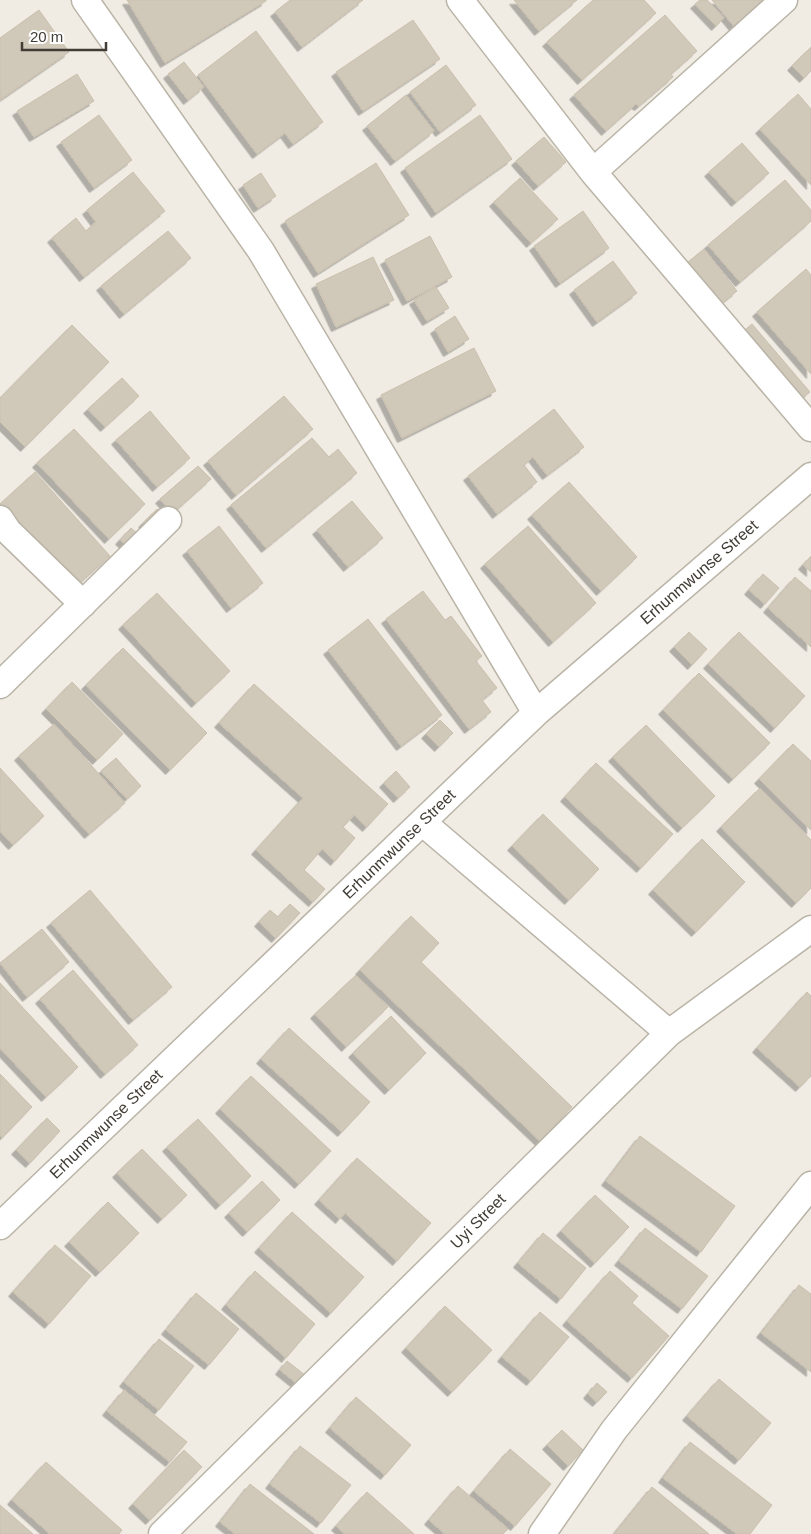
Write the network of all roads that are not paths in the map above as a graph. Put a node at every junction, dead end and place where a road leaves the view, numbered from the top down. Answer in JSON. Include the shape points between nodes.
{"nodes":[{"id":1,"x":85,"y":0,"type":"edge"},
{"id":2,"x":460,"y":0,"type":"edge"},
{"id":3,"x":784,"y":0,"type":"edge"},
{"id":4,"x":593,"y":172,"type":"junction"},
{"id":5,"x":811,"y":428,"type":"edge"},
{"id":6,"x":811,"y":476,"type":"edge"},
{"id":7,"x":0,"y":519,"type":"edge"},
{"id":8,"x":168,"y":520,"type":"dead end"},
{"id":9,"x":83,"y":604,"type":"junction"},
{"id":10,"x":0,"y":685,"type":"edge"},
{"id":11,"x":536,"y":713,"type":"junction"},
{"id":12,"x":422,"y":822,"type":"junction"},
{"id":13,"x":811,"y":929,"type":"edge"},
{"id":14,"x":669,"y":1033,"type":"junction"},
{"id":15,"x":811,"y":1185,"type":"edge"},
{"id":16,"x":0,"y":1226,"type":"edge"},
{"id":17,"x":162,"y":1534,"type":"edge"},
{"id":18,"x":542,"y":1534,"type":"edge"}],
"edges":[{"from":1,"to":11,"type":"street","via":[[261,251]]},
{"from":2,"to":4,"type":"street"},
{"from":3,"to":4,"type":"street"},
{"from":4,"to":5,"type":"street"},
{"from":6,"to":11,"type":"street","name":"Erhunmwunse Street"},
{"from":7,"to":9,"type":"street","via":[[8,531]]},
{"from":8,"to":9,"type":"street"},
{"from":9,"to":10,"type":"street"},
{"from":11,"to":12,"type":"street","name":"Erhunmwunse Street"},
{"from":12,"to":14,"type":"street"},
{"from":12,"to":16,"type":"street","name":"Erhunmwunse Street"},
{"from":13,"to":14,"type":"street","name":"Uyi Street"},
{"from":14,"to":17,"type":"street","name":"Uyi Street"},
{"from":15,"to":18,"type":"street","via":[[614,1430]]}]}
